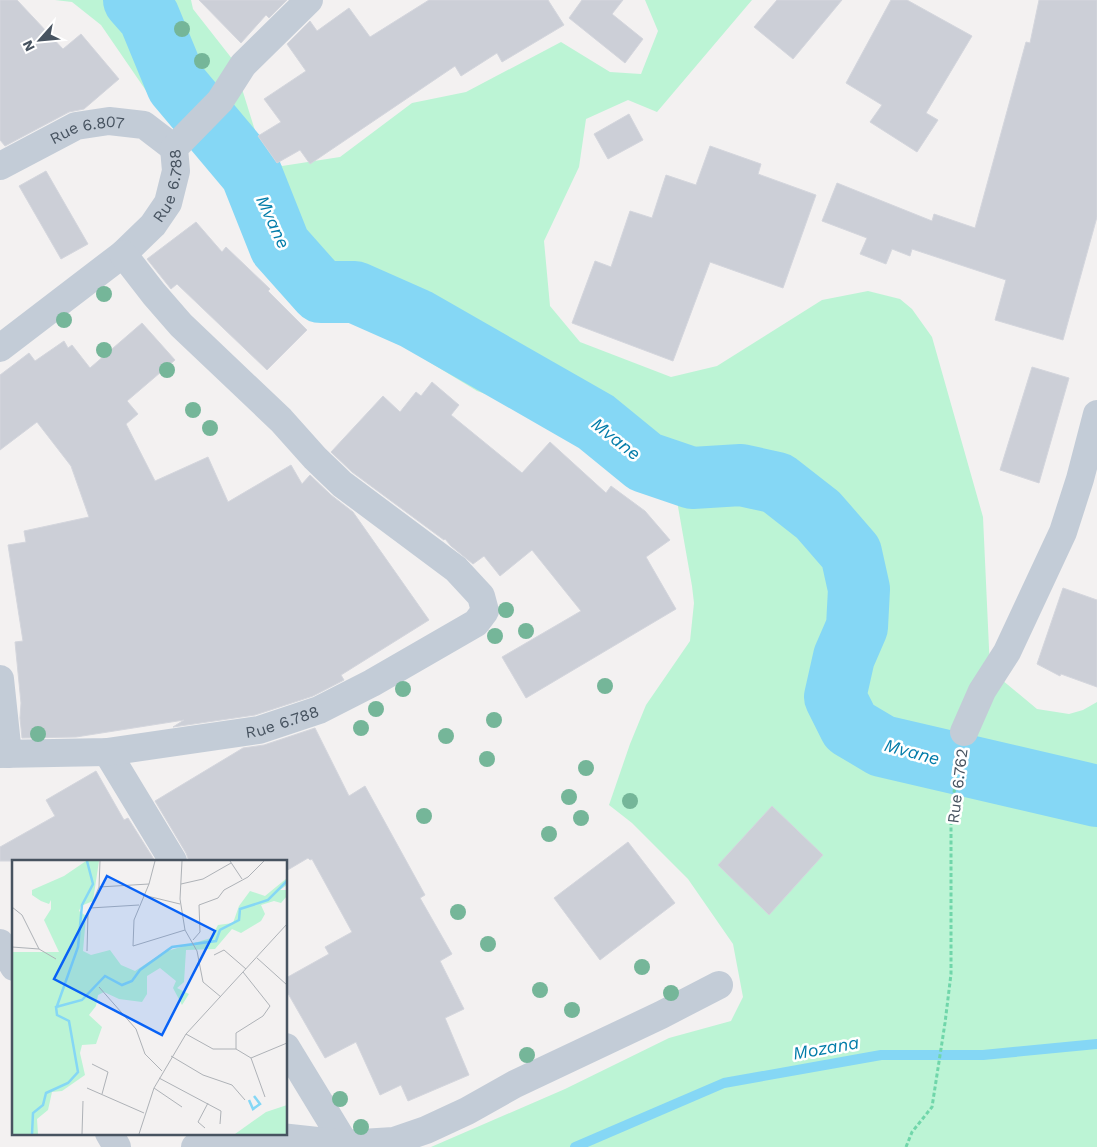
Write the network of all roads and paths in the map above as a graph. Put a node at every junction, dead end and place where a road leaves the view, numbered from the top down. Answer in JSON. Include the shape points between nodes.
{"nodes":[{"id":1,"x":309,"y":0,"type":"edge"},
{"id":2,"x":182,"y":139,"type":"junction"},
{"id":3,"x":0,"y":166,"type":"edge"},
{"id":4,"x":123,"y":254,"type":"junction"},
{"id":5,"x":0,"y":348,"type":"edge"},
{"id":6,"x":1097,"y":414,"type":"edge"},
{"id":7,"x":0,"y":678,"type":"edge"},
{"id":8,"x":964,"y":732,"type":"joint"},
{"id":9,"x":108,"y":752,"type":"junction"},
{"id":10,"x":4,"y":754,"type":"edge"},
{"id":11,"x":172,"y":860,"type":"edge"},
{"id":12,"x":0,"y":943,"type":"edge"},
{"id":13,"x":12,"y":964,"type":"edge"},
{"id":14,"x":719,"y":985,"type":"dead end"},
{"id":15,"x":288,"y":1050,"type":"edge"},
{"id":16,"x":110,"y":1134,"type":"edge"},
{"id":17,"x":345,"y":1144,"type":"junction"},
{"id":18,"x":117,"y":1147,"type":"edge"},
{"id":19,"x":195,"y":1147,"type":"edge"},
{"id":20,"x":906,"y":1147,"type":"edge"}],
"edges":[{"from":1,"to":2,"type":"street","name":"Rue 6.788","via":[[243,65],[220,101]]},
{"from":2,"to":3,"type":"street","name":"Rue 6.807","via":[[144,126],[109,120],[76,126]]},
{"from":2,"to":4,"type":"street","name":"Rue 6.788","via":[[168,203],[153,225]]},
{"from":4,"to":5,"type":"street","name":"Rue 6.788"},
{"from":4,"to":9,"type":"street","name":"Rue 6.788","via":[[181,325],[281,420],[315,458],[342,484],[456,569],[481,596],[485,611],[476,623],[319,710],[259,730]]},
{"from":6,"to":8,"type":"street","name":"Rue 6.762","via":[[1063,532],[1007,652],[982,691]]},
{"from":7,"to":10,"type":"street"},
{"from":8,"to":20,"type":"path","name":"Rue 6.762","via":[[955,770],[951,824],[951,974],[932,1107],[912,1132]]},
{"from":9,"to":10,"type":"street","name":"Rue 6.788"},
{"from":9,"to":11,"type":"street"},
{"from":12,"to":13,"type":"street"},
{"from":14,"to":17,"type":"street","via":[[426,1130],[394,1141]]},
{"from":15,"to":17,"type":"street"},
{"from":16,"to":18,"type":"street"},
{"from":17,"to":19,"type":"street","via":[[253,1134]]}]}
